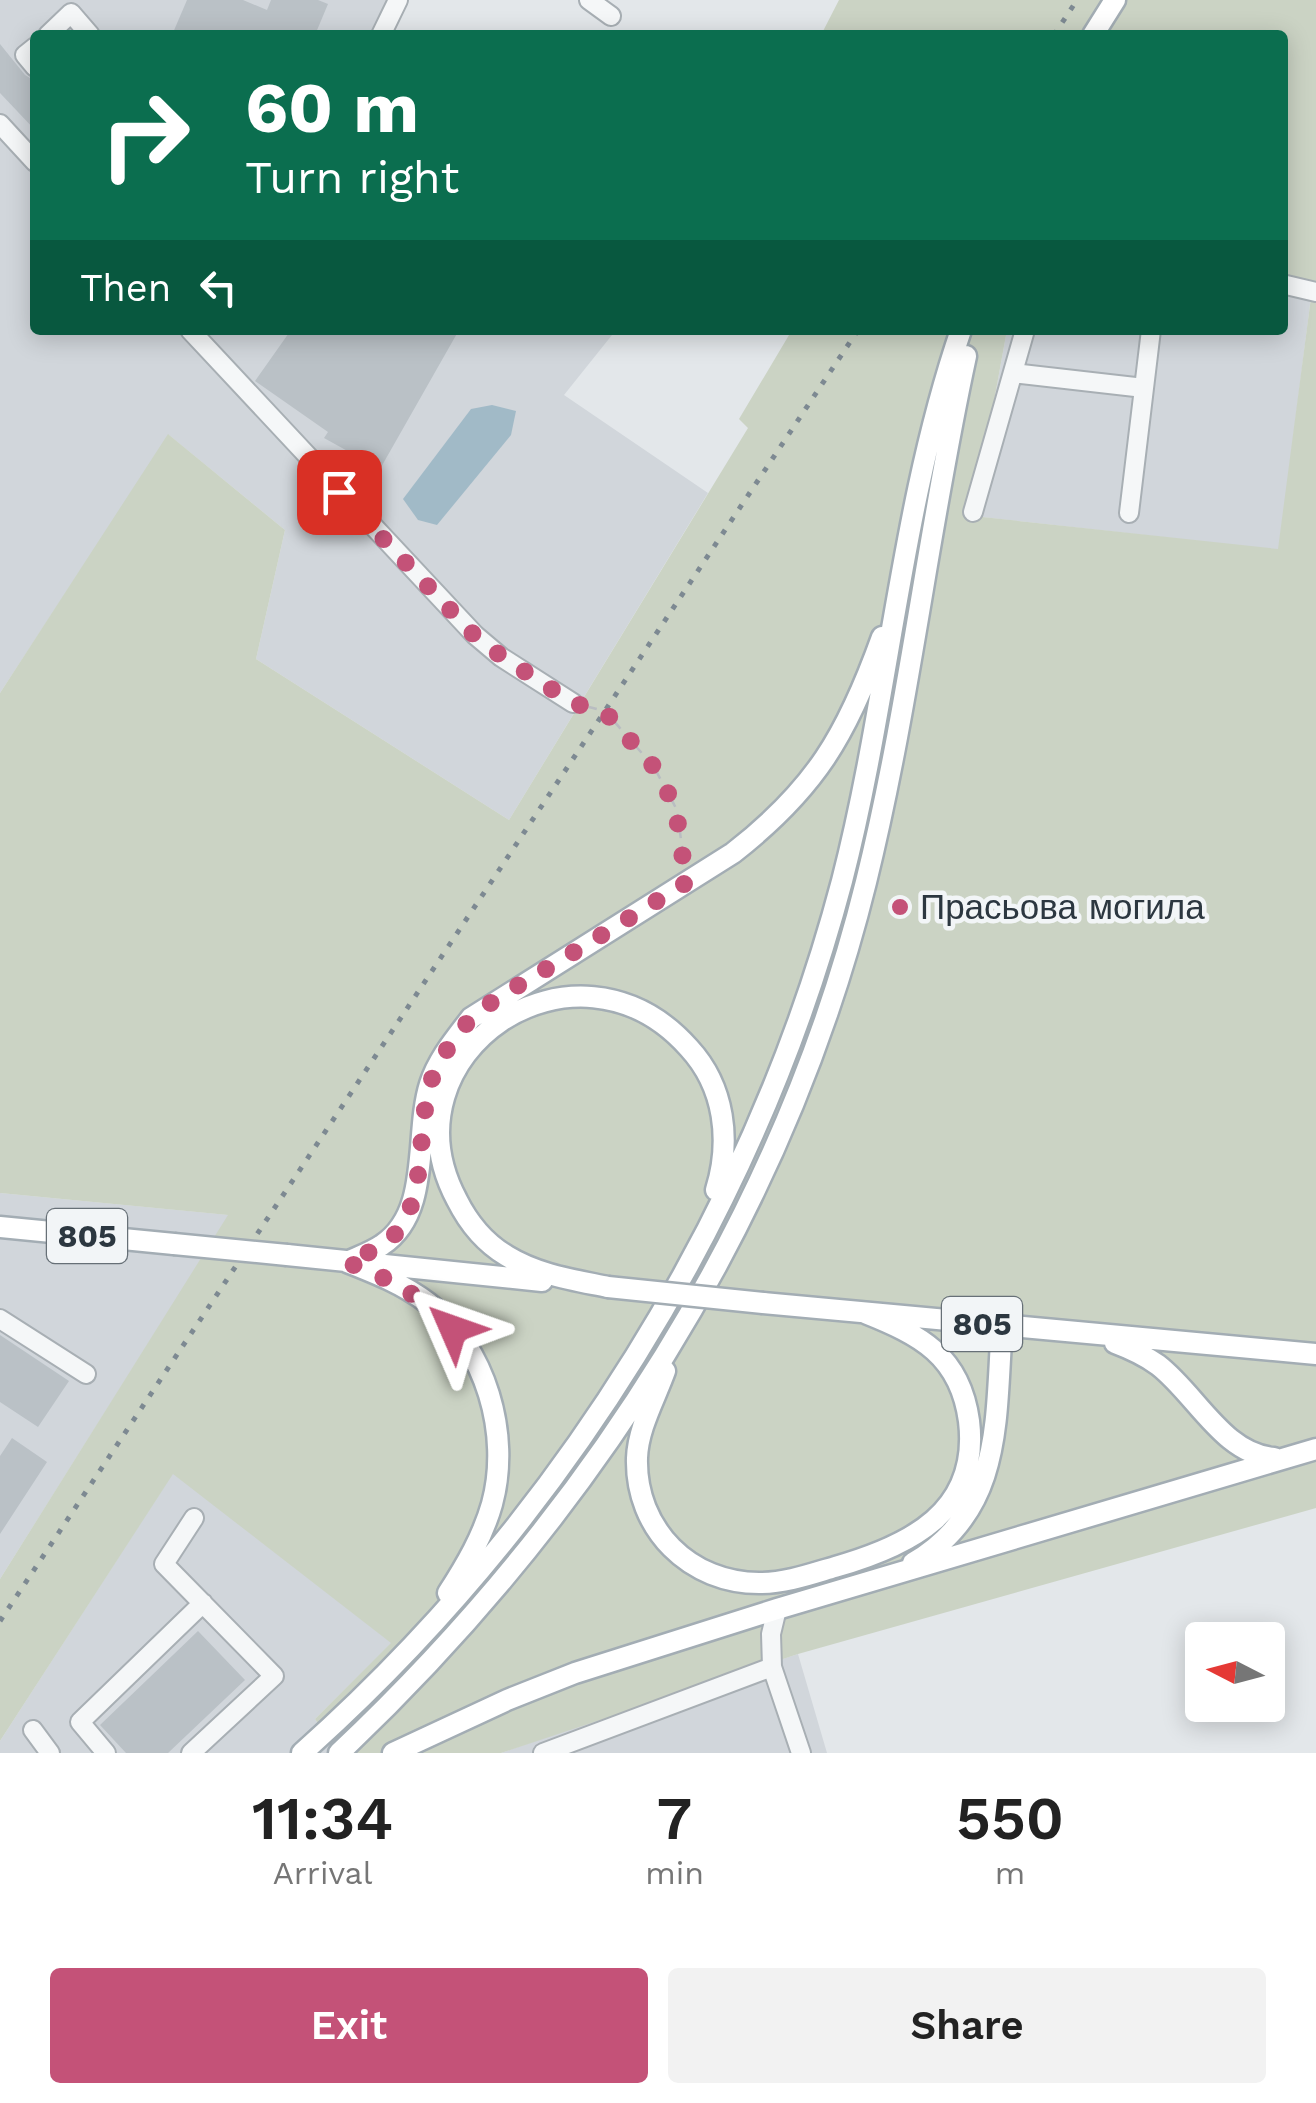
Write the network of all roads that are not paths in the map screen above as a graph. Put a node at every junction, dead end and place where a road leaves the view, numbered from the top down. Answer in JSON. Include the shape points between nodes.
{"nodes":[{"id":1,"x":398,"y":0,"type":"edge"},
{"id":2,"x":589,"y":0,"type":"edge"},
{"id":3,"x":1115,"y":0,"type":"edge"},
{"id":4,"x":611,"y":16,"type":"dead end"},
{"id":5,"x":53,"y":30,"type":"edge"},
{"id":6,"x":85,"y":30,"type":"edge"},
{"id":7,"x":383,"y":30,"type":"edge"},
{"id":8,"x":1096,"y":30,"type":"edge"},
{"id":9,"x":0,"y":124,"type":"edge"},
{"id":10,"x":30,"y":157,"type":"edge"},
{"id":11,"x":1288,"y":285,"type":"edge"},
{"id":12,"x":1316,"y":292,"type":"edge"},
{"id":13,"x":195,"y":335,"type":"edge"},
{"id":14,"x":960,"y":335,"type":"edge"},
{"id":15,"x":971,"y":335,"type":"edge"},
{"id":16,"x":1023,"y":335,"type":"edge"},
{"id":17,"x":1150,"y":335,"type":"edge"},
{"id":18,"x":1012,"y":373,"type":"junction"},
{"id":19,"x":1144,"y":388,"type":"junction"},
{"id":20,"x":973,"y":512,"type":"dead end"},
{"id":21,"x":1129,"y":513,"type":"dead end"},
{"id":22,"x":901,"y":581,"type":"junction"},
{"id":23,"x":573,"y":703,"type":"road end"},
{"id":24,"x":0,"y":1227,"type":"edge"},
{"id":25,"x":698,"y":1246,"type":"junction"},
{"id":26,"x":346,"y":1262,"type":"junction"},
{"id":27,"x":608,"y":1287,"type":"junction"},
{"id":28,"x":865,"y":1313,"type":"junction"},
{"id":29,"x":0,"y":1319,"type":"edge"},
{"id":30,"x":685,"y":1320,"type":"junction"},
{"id":31,"x":1002,"y":1326,"type":"junction"},
{"id":32,"x":1100,"y":1336,"type":"junction"},
{"id":33,"x":1316,"y":1354,"type":"edge"},
{"id":34,"x":86,"y":1374,"type":"dead end"},
{"id":35,"x":1316,"y":1450,"type":"edge"},
{"id":36,"x":1282,"y":1458,"type":"junction"},
{"id":37,"x":194,"y":1518,"type":"dead end"},
{"id":38,"x":890,"y":1576,"type":"junction"},
{"id":39,"x":203,"y":1604,"type":"junction"},
{"id":40,"x":778,"y":1609,"type":"junction"},
{"id":41,"x":416,"y":1644,"type":"junction"},
{"id":42,"x":772,"y":1667,"type":"junction"},
{"id":43,"x":33,"y":1730,"type":"dead end"},
{"id":44,"x":50,"y":1753,"type":"edge"},
{"id":45,"x":106,"y":1753,"type":"edge"},
{"id":46,"x":192,"y":1753,"type":"edge"},
{"id":47,"x":302,"y":1753,"type":"edge"},
{"id":48,"x":338,"y":1753,"type":"edge"},
{"id":49,"x":393,"y":1753,"type":"edge"},
{"id":50,"x":543,"y":1753,"type":"edge"},
{"id":51,"x":801,"y":1753,"type":"edge"}],
"edges":[{"from":1,"to":7,"type":"street"},
{"from":2,"to":4,"type":"street"},
{"from":3,"to":8,"type":"main road"},
{"from":5,"to":6,"type":"street","via":[[71,14]]},
{"from":9,"to":10,"type":"street"},
{"from":11,"to":12,"type":"street"},
{"from":13,"to":23,"type":"street","via":[[474,635]]},
{"from":14,"to":22,"type":"main road","via":[[934,422]]},
{"from":15,"to":30,"type":"main road","via":[[865,886],[800,1086]]},
{"from":16,"to":18,"type":"street"},
{"from":17,"to":19,"type":"street"},
{"from":18,"to":19,"type":"street"},
{"from":18,"to":20,"type":"street"},
{"from":19,"to":21,"type":"street"},
{"from":22,"to":25,"type":"main road","via":[[862,790],[815,974],[769,1095]]},
{"from":22,"to":26,"type":"main road","via":[[849,720],[813,778],[773,822],[733,854],[471,1018],[430,1081],[409,1212],[382,1246]]},
{"from":24,"to":26,"type":"main road","number":"805","bridge":true},
{"from":25,"to":27,"type":"main road","via":[[726,1141],[697,1056],[652,1015],[624,1002],[565,996],[511,1014],[470,1050],[444,1101],[441,1156],[449,1185],[463,1213],[504,1254],[530,1268]]},
{"from":25,"to":41,"type":"main road","via":[[559,1469]]},
{"from":26,"to":27,"type":"main road","number":"805"},
{"from":26,"to":41,"type":"main road","via":[[404,1287],[453,1329],[487,1388],[496,1428],[493,1501],[480,1538]]},
{"from":27,"to":28,"type":"main road","number":"805","bridge":true},
{"from":28,"to":30,"type":"main road","via":[[926,1340],[957,1382],[971,1436],[963,1478],[943,1514],[903,1544],[762,1583],[704,1573],[661,1537],[644,1508],[637,1454]]},
{"from":28,"to":31,"type":"main road","number":"805"},
{"from":29,"to":34,"type":"street"},
{"from":30,"to":48,"type":"main road","via":[[612,1438],[537,1539],[434,1659]]},
{"from":31,"to":32,"type":"main road","number":"805"},
{"from":31,"to":38,"type":"main road","via":[[982,1488],[949,1537]]},
{"from":32,"to":33,"type":"main road","number":"805"},
{"from":32,"to":36,"type":"main road","number":"805","via":[[1160,1367],[1238,1446]]},
{"from":35,"to":36,"type":"main road"},
{"from":36,"to":38,"type":"main road"},
{"from":37,"to":39,"type":"street","via":[[164,1564]]},
{"from":38,"to":40,"type":"main road"},
{"from":39,"to":45,"type":"street","via":[[80,1722]]},
{"from":39,"to":46,"type":"street","via":[[274,1676]]},
{"from":40,"to":42,"type":"street","via":[[770,1634]]},
{"from":40,"to":49,"type":"main road","via":[[575,1673]]},
{"from":41,"to":47,"type":"main road"},
{"from":42,"to":50,"type":"street"},
{"from":42,"to":51,"type":"street"},
{"from":43,"to":44,"type":"street"}]}
